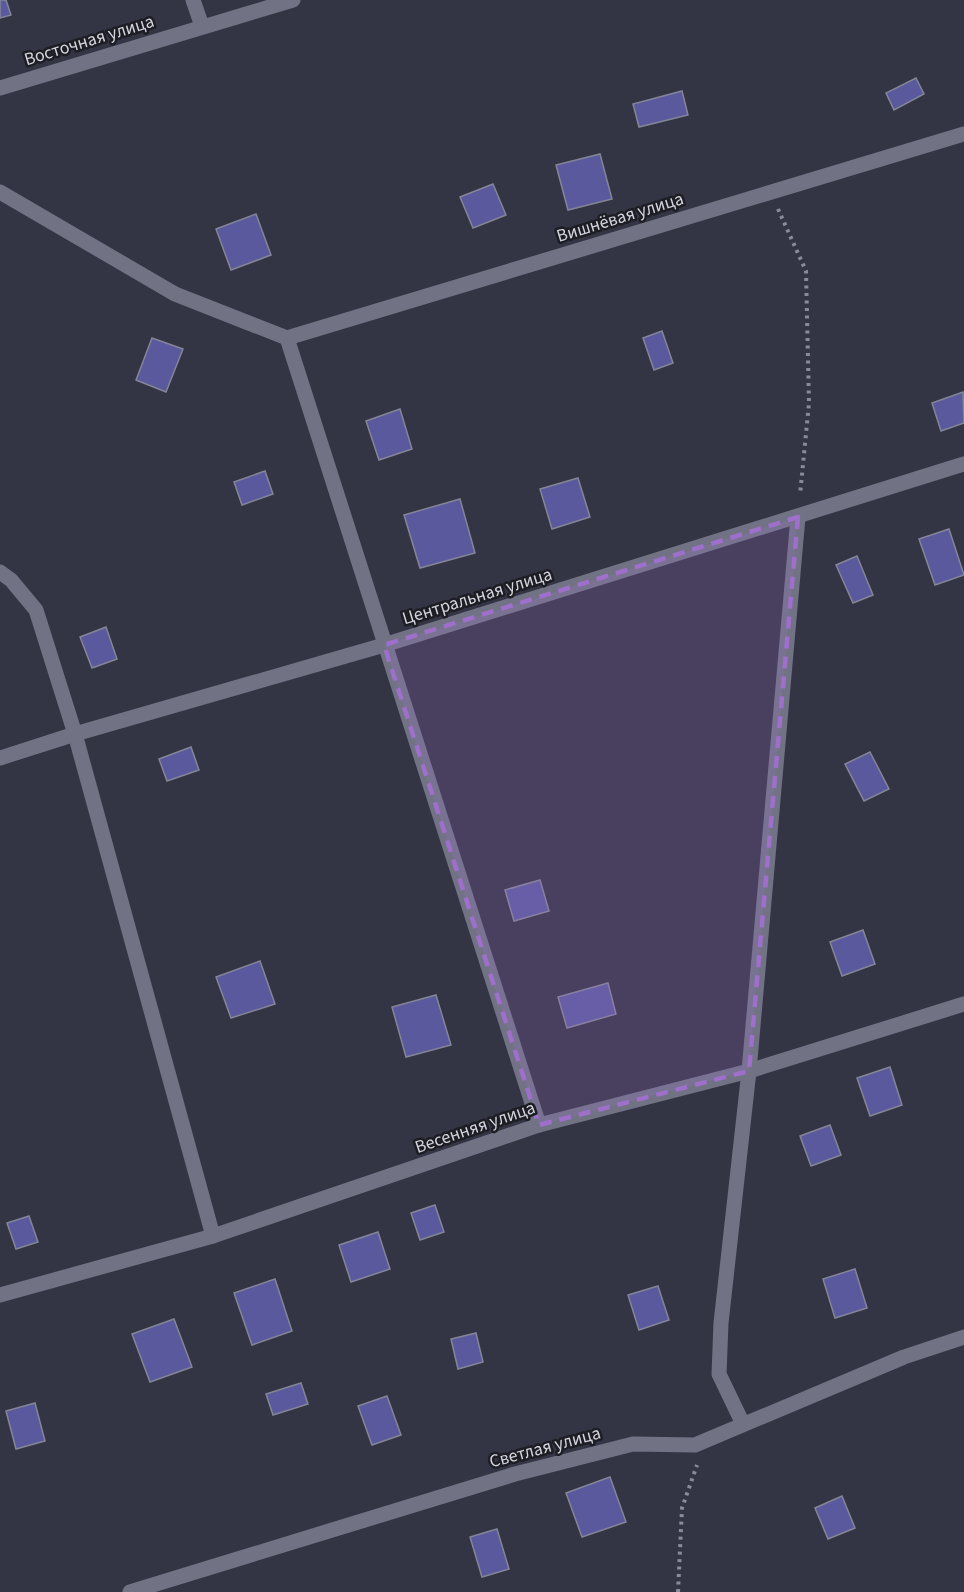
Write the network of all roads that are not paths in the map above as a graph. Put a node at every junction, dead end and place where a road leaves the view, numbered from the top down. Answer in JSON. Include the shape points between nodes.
{"nodes":[{"id":1,"x":193,"y":0,"type":"edge"},
{"id":2,"x":293,"y":0,"type":"edge"},
{"id":3,"x":202,"y":26,"type":"junction"},
{"id":4,"x":0,"y":88,"type":"edge"},
{"id":5,"x":964,"y":134,"type":"edge"},
{"id":6,"x":0,"y":192,"type":"edge"},
{"id":7,"x":287,"y":338,"type":"junction"},
{"id":8,"x":964,"y":464,"type":"edge"},
{"id":9,"x":798,"y":517,"type":"junction"},
{"id":10,"x":0,"y":572,"type":"edge"},
{"id":11,"x":384,"y":645,"type":"junction"},
{"id":12,"x":75,"y":734,"type":"junction"},
{"id":13,"x":0,"y":758,"type":"edge"},
{"id":14,"x":964,"y":1004,"type":"edge"},
{"id":15,"x":749,"y":1071,"type":"junction"},
{"id":16,"x":539,"y":1125,"type":"junction"},
{"id":17,"x":213,"y":1236,"type":"junction"},
{"id":18,"x":0,"y":1295,"type":"edge"},
{"id":19,"x":964,"y":1337,"type":"edge"},
{"id":20,"x":743,"y":1424,"type":"junction"},
{"id":21,"x":130,"y":1592,"type":"edge"}],
"edges":[{"from":1,"to":3,"type":"street"},
{"from":2,"to":3,"type":"street","name":"Восточная улица"},
{"from":3,"to":4,"type":"street","name":"Восточная улица"},
{"from":5,"to":7,"type":"street","name":"Вишнёвая улица"},
{"from":6,"to":7,"type":"street","via":[[175,294]]},
{"from":7,"to":11,"type":"street"},
{"from":8,"to":9,"type":"street","name":"Центральная улица"},
{"from":9,"to":11,"type":"street","name":"Центральная улица"},
{"from":9,"to":15,"type":"street"},
{"from":10,"to":12,"type":"street","via":[[36,610]]},
{"from":11,"to":12,"type":"street","name":"Центральная улица"},
{"from":11,"to":16,"type":"street"},
{"from":12,"to":13,"type":"street","name":"Центральная улица"},
{"from":12,"to":17,"type":"street"},
{"from":14,"to":15,"type":"street","name":"Весенняя улица"},
{"from":15,"to":16,"type":"street","name":"Весенняя улица"},
{"from":15,"to":20,"type":"street","via":[[721,1323],[719,1374]]},
{"from":16,"to":17,"type":"street","name":"Весенняя улица"},
{"from":17,"to":18,"type":"street","name":"Весенняя улица"},
{"from":19,"to":20,"type":"street","name":"Светлая улица","via":[[904,1357]]},
{"from":20,"to":21,"type":"street","name":"Светлая улица","via":[[695,1445],[633,1444],[515,1474]]}]}
